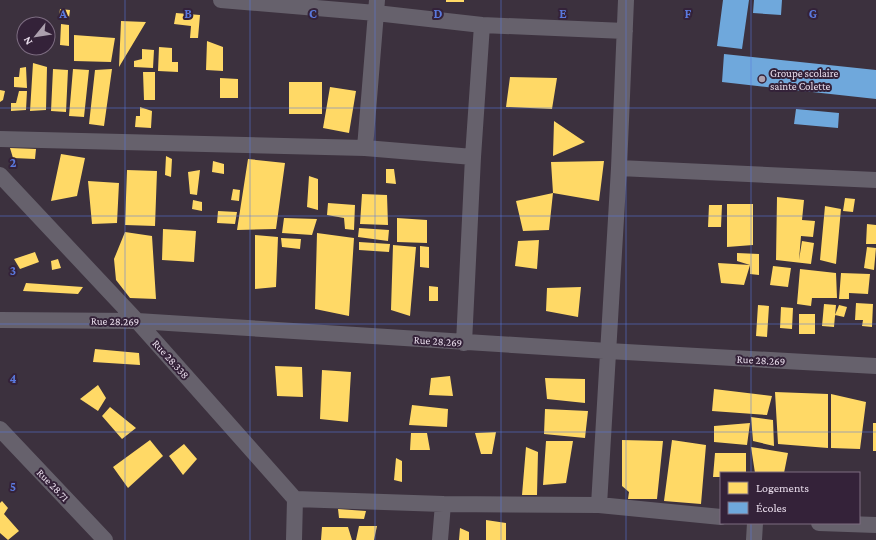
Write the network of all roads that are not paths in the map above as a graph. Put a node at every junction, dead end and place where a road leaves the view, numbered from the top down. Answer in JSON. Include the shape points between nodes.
{"nodes":[{"id":1,"x":221,"y":0,"type":"edge"},
{"id":2,"x":626,"y":0,"type":"edge"},
{"id":3,"x":377,"y":7,"type":"edge"},
{"id":4,"x":482,"y":25,"type":"junction"},
{"id":5,"x":625,"y":31,"type":"junction"},
{"id":6,"x":0,"y":139,"type":"edge"},
{"id":7,"x":365,"y":148,"type":"junction"},
{"id":8,"x":473,"y":157,"type":"junction"},
{"id":9,"x":619,"y":168,"type":"junction"},
{"id":10,"x":0,"y":174,"type":"edge"},
{"id":11,"x":876,"y":180,"type":"edge"},
{"id":12,"x":0,"y":320,"type":"edge"},
{"id":13,"x":137,"y":321,"type":"junction"},
{"id":14,"x":464,"y":342,"type":"junction"},
{"id":15,"x":608,"y":351,"type":"junction"},
{"id":16,"x":876,"y":366,"type":"edge"},
{"id":17,"x":0,"y":429,"type":"edge"},
{"id":18,"x":295,"y":499,"type":"junction"},
{"id":19,"x":443,"y":504,"type":"junction"},
{"id":20,"x":599,"y":505,"type":"junction"},
{"id":21,"x":720,"y":517,"type":"edge"},
{"id":22,"x":755,"y":524,"type":"edge"},
{"id":23,"x":848,"y":524,"type":"edge"},
{"id":24,"x":876,"y":525,"type":"edge"},
{"id":25,"x":105,"y":540,"type":"edge"},
{"id":26,"x":294,"y":540,"type":"edge"},
{"id":27,"x":440,"y":540,"type":"edge"},
{"id":28,"x":754,"y":540,"type":"edge"}],
"edges":[{"from":1,"to":3,"type":"street"},
{"from":2,"to":5,"type":"street"},
{"from":3,"to":4,"type":"street"},
{"from":3,"to":7,"type":"street"},
{"from":4,"to":5,"type":"street"},
{"from":4,"to":8,"type":"street"},
{"from":5,"to":9,"type":"street"},
{"from":6,"to":7,"type":"street"},
{"from":7,"to":8,"type":"street"},
{"from":8,"to":14,"type":"street"},
{"from":9,"to":11,"type":"street"},
{"from":9,"to":15,"type":"street"},
{"from":10,"to":13,"type":"street","name":"Rue 28.338"},
{"from":12,"to":13,"type":"street","name":"Rue 28.269"},
{"from":13,"to":14,"type":"street","name":"Rue 28.269"},
{"from":13,"to":18,"type":"street","name":"Rue 28.338"},
{"from":14,"to":15,"type":"street","name":"Rue 28.269"},
{"from":15,"to":16,"type":"street","name":"Rue 28.269"},
{"from":15,"to":20,"type":"street"},
{"from":17,"to":25,"type":"street","name":"Rue 28.71"},
{"from":18,"to":19,"type":"street"},
{"from":18,"to":26,"type":"street"},
{"from":19,"to":20,"type":"street"},
{"from":19,"to":27,"type":"street"},
{"from":20,"to":21,"type":"street"},
{"from":22,"to":28,"type":"street"},
{"from":23,"to":24,"type":"street"}]}
